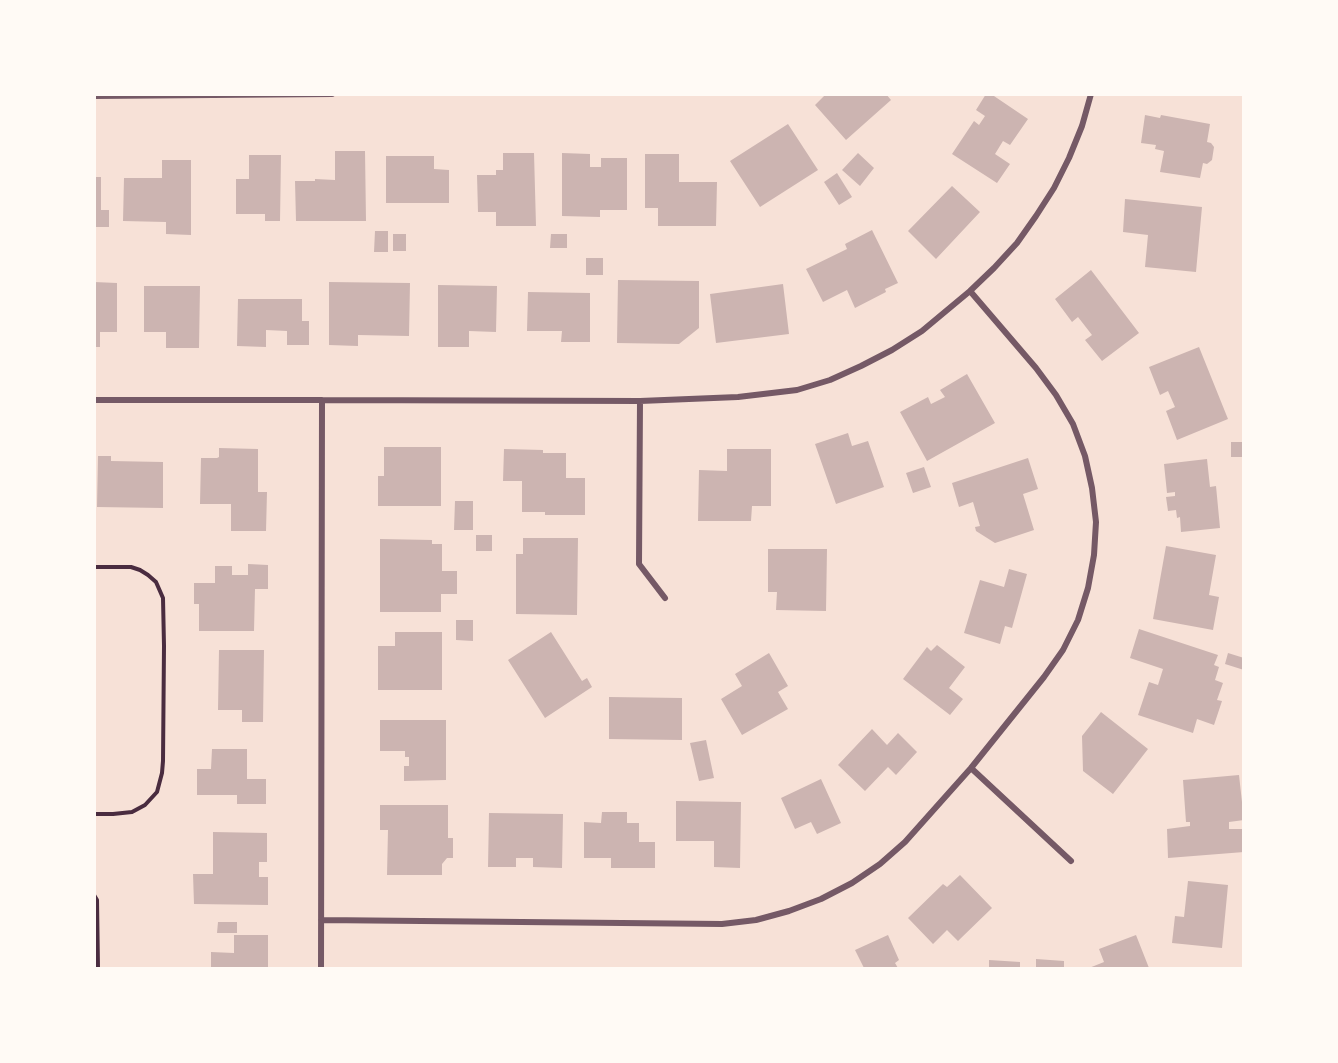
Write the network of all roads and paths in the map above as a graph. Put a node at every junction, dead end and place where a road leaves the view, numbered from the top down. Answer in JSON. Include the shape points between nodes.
{"nodes":[{"id":1,"x":332,"y":94,"type":"edge"},
{"id":2,"x":1091,"y":94,"type":"edge"},
{"id":3,"x":227,"y":95,"type":"edge"},
{"id":4,"x":94,"y":96,"type":"edge"},
{"id":5,"x":970,"y":291,"type":"junction"},
{"id":6,"x":94,"y":400,"type":"edge"},
{"id":7,"x":322,"y":400,"type":"junction"},
{"id":8,"x":640,"y":401,"type":"junction"},
{"id":9,"x":94,"y":567,"type":"edge"},
{"id":10,"x":665,"y":597,"type":"dead end"},
{"id":11,"x":971,"y":768,"type":"junction"},
{"id":12,"x":94,"y":814,"type":"edge"},
{"id":13,"x":1071,"y":861,"type":"dead end"},
{"id":14,"x":94,"y":895,"type":"edge"},
{"id":15,"x":321,"y":920,"type":"junction"},
{"id":16,"x":98,"y":969,"type":"edge"},
{"id":17,"x":321,"y":969,"type":"edge"}],
"edges":[{"from":1,"to":3,"type":"street"},
{"from":2,"to":5,"type":"street","via":[[1069,158],[1048,197],[1017,243]]},
{"from":3,"to":4,"type":"street"},
{"from":5,"to":8,"type":"street","via":[[922,331],[830,380],[797,390],[750,396]]},
{"from":5,"to":11,"type":"street","via":[[1036,368],[1073,424],[1090,477],[1095,522],[1088,588],[1063,650]]},
{"from":6,"to":7,"type":"street"},
{"from":7,"to":8,"type":"street"},
{"from":7,"to":15,"type":"street"},
{"from":8,"to":10,"type":"street","via":[[639,564]]},
{"from":9,"to":12,"type":"path","via":[[131,567],[156,582],[163,598],[164,646],[163,761],[157,792],[146,805],[132,812]]},
{"from":11,"to":13,"type":"street"},
{"from":11,"to":15,"type":"street","via":[[905,842],[880,864],[821,899],[756,920],[722,924]]},
{"from":14,"to":16,"type":"path"},
{"from":15,"to":17,"type":"street"}]}
